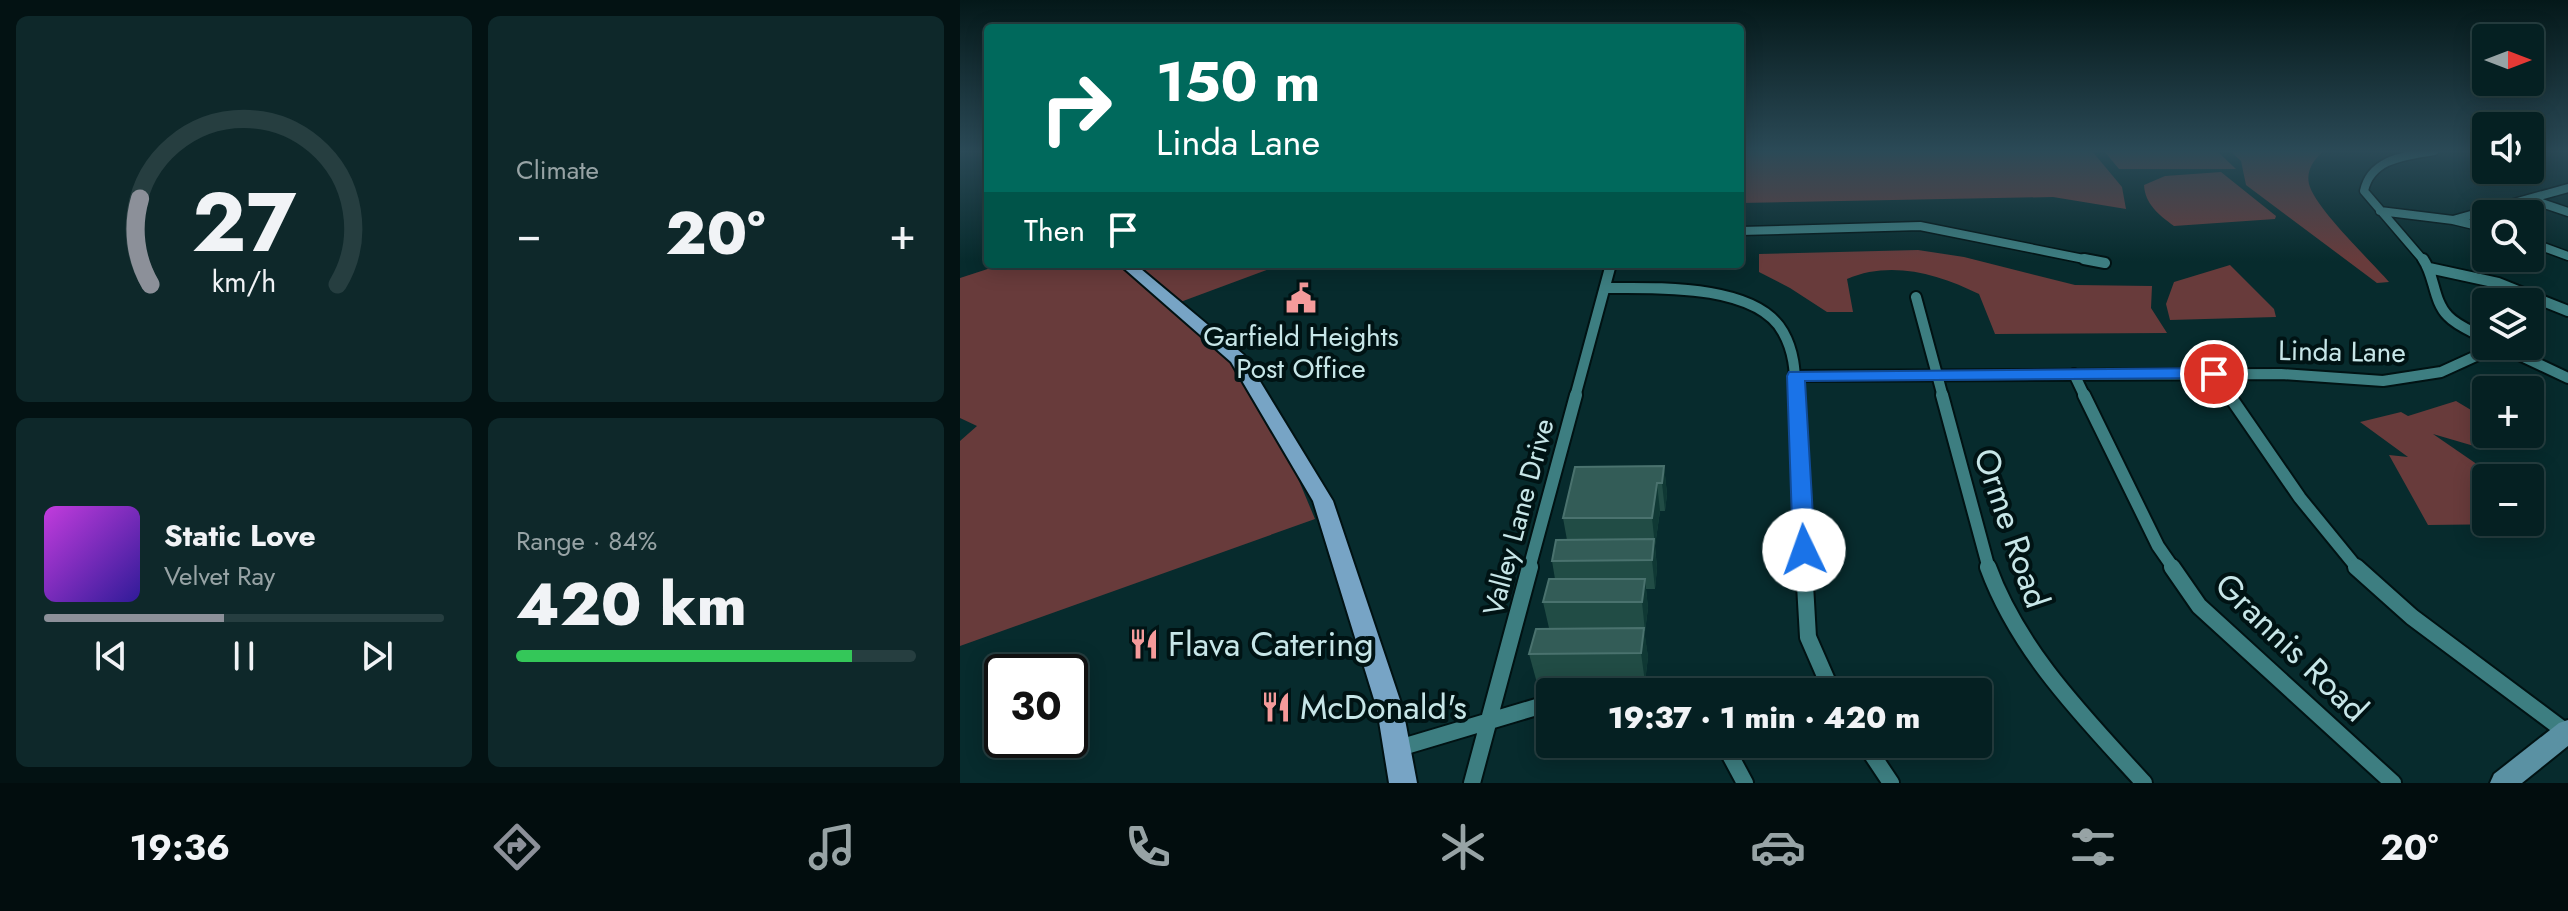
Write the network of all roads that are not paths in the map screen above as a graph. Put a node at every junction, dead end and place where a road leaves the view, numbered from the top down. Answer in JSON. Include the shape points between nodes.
{"nodes":[{"id":1,"x":2364,"y":188,"type":"edge"},
{"id":2,"x":2568,"y":188,"type":"edge"},
{"id":3,"x":2529,"y":199,"type":"junction"},
{"id":4,"x":2380,"y":211,"type":"junction"},
{"id":5,"x":2568,"y":212,"type":"edge"},
{"id":6,"x":2453,"y":220,"type":"junction"},
{"id":7,"x":2472,"y":225,"type":"edge"},
{"id":8,"x":1744,"y":231,"type":"edge"},
{"id":9,"x":2544,"y":247,"type":"edge"},
{"id":10,"x":2568,"y":256,"type":"edge"},
{"id":11,"x":2105,"y":263,"type":"dead end"},
{"id":12,"x":1131,"y":268,"type":"edge"},
{"id":13,"x":1610,"y":268,"type":"edge"},
{"id":14,"x":2429,"y":268,"type":"junction"},
{"id":15,"x":1605,"y":288,"type":"junction"},
{"id":16,"x":1916,"y":297,"type":"dead end"},
{"id":17,"x":2568,"y":311,"type":"edge"},
{"id":18,"x":2472,"y":331,"type":"edge"},
{"id":19,"x":2472,"y":358,"type":"edge"},
{"id":20,"x":2529,"y":360,"type":"edge"},
{"id":21,"x":2074,"y":374,"type":"junction"},
{"id":22,"x":2214,"y":374,"type":"junction"},
{"id":23,"x":1795,"y":376,"type":"junction"},
{"id":24,"x":1935,"y":376,"type":"junction"},
{"id":25,"x":2568,"y":378,"type":"edge"},
{"id":26,"x":1826,"y":678,"type":"edge"},
{"id":27,"x":1536,"y":707,"type":"edge"},
{"id":28,"x":1489,"y":722,"type":"junction"},
{"id":29,"x":2567,"y":731,"type":"edge"},
{"id":30,"x":1399,"y":748,"type":"junction"},
{"id":31,"x":1732,"y":758,"type":"edge"},
{"id":32,"x":1874,"y":758,"type":"edge"},
{"id":33,"x":1403,"y":783,"type":"edge"},
{"id":34,"x":1472,"y":783,"type":"edge"},
{"id":35,"x":1745,"y":783,"type":"edge"},
{"id":36,"x":1891,"y":783,"type":"edge"},
{"id":37,"x":2144,"y":783,"type":"edge"},
{"id":38,"x":2393,"y":783,"type":"edge"},
{"id":39,"x":2503,"y":783,"type":"edge"}],
"edges":[{"from":1,"to":4,"type":"street"},
{"from":2,"to":3,"type":"street"},
{"from":3,"to":5,"type":"street"},
{"from":3,"to":6,"type":"street"},
{"from":4,"to":6,"type":"street"},
{"from":4,"to":14,"type":"street"},
{"from":6,"to":7,"type":"street"},
{"from":8,"to":11,"type":"street","via":[[1920,226]]},
{"from":9,"to":10,"type":"street"},
{"from":12,"to":30,"type":"main road","via":[[1238,359],[1323,501]]},
{"from":13,"to":15,"type":"street","name":"Valley Lane Drive"},
{"from":14,"to":17,"type":"street","via":[[2498,283]]},
{"from":14,"to":18,"type":"street","via":[[2440,305],[2449,318]]},
{"from":15,"to":23,"type":"street","via":[[1705,291],[1750,305],[1783,331],[1792,349]]},
{"from":15,"to":28,"type":"street","name":"Valley Lane Drive"},
{"from":16,"to":24,"type":"street","name":"Orme Road"},
{"from":19,"to":22,"type":"street","name":"Linda Lane","via":[[2416,378]]},
{"from":20,"to":25,"type":"street"},
{"from":21,"to":22,"type":"street","name":"Linda Lane"},
{"from":21,"to":24,"type":"street","name":"Linda Lane"},
{"from":21,"to":38,"type":"street","name":"Grannis Road","via":[[2158,546],[2199,606]]},
{"from":22,"to":29,"type":"street","via":[[2331,539],[2364,573],[2408,613]]},
{"from":23,"to":24,"type":"street","name":"Linda Lane"},
{"from":23,"to":26,"type":"street","via":[[1808,637]]},
{"from":24,"to":37,"type":"street","name":"Orme Road","via":[[2003,607],[2043,671]]},
{"from":27,"to":28,"type":"street"},
{"from":28,"to":30,"type":"street"},
{"from":28,"to":34,"type":"street","name":"Valley Lane Drive"},
{"from":29,"to":39,"type":"main road"},
{"from":30,"to":33,"type":"main road"},
{"from":31,"to":35,"type":"street"},
{"from":32,"to":36,"type":"street"}]}
